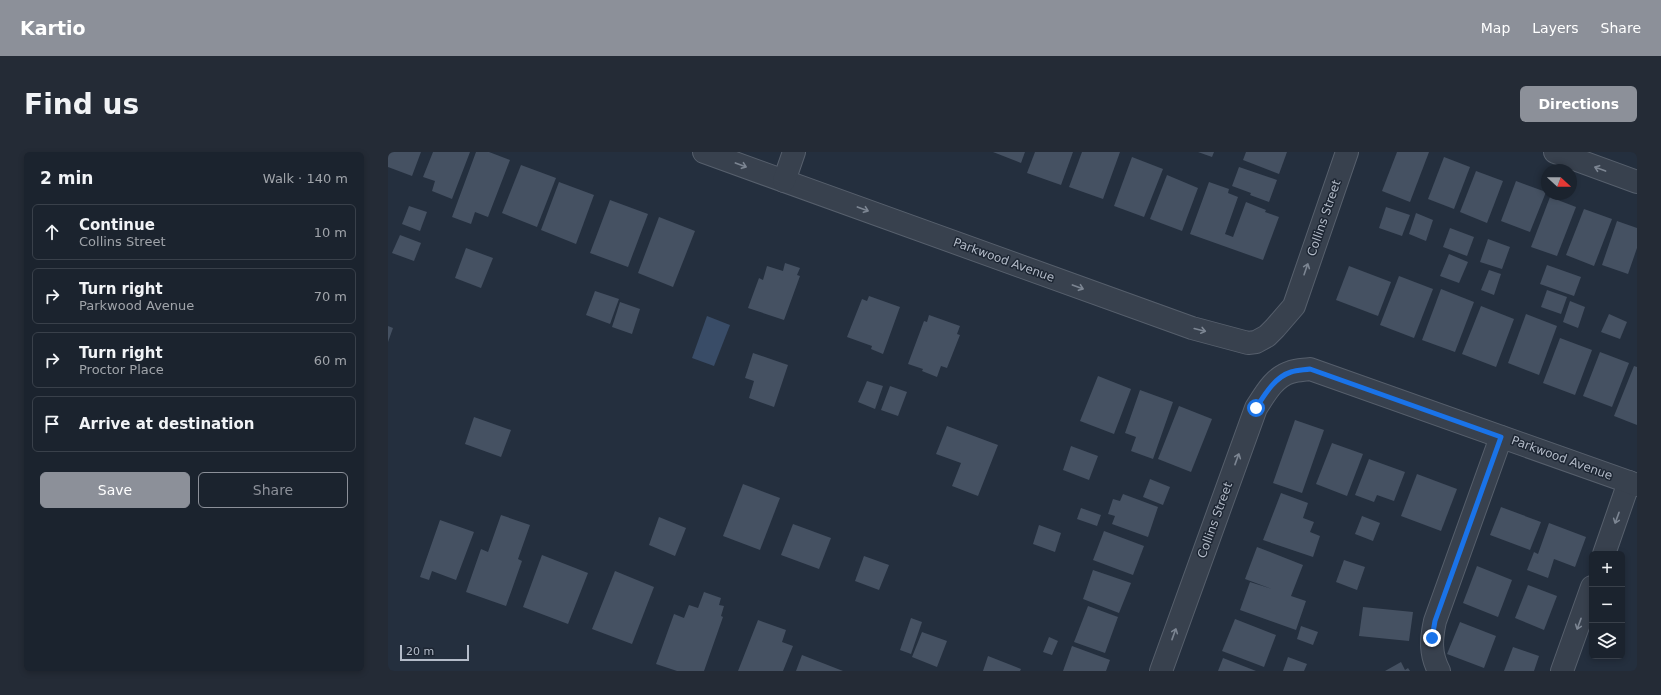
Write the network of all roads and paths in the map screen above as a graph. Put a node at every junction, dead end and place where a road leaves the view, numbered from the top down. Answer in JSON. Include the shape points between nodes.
{"nodes":[{"id":1,"x":704,"y":152,"type":"edge"},
{"id":2,"x":794,"y":152,"type":"edge"},
{"id":3,"x":1347,"y":152,"type":"edge"},
{"id":4,"x":1555,"y":152,"type":"edge"},
{"id":5,"x":784,"y":181,"type":"junction"},
{"id":6,"x":1637,"y":182,"type":"edge"},
{"id":7,"x":1294,"y":306,"type":"joint"},
{"id":8,"x":1282,"y":376,"type":"joint"},
{"id":9,"x":1501,"y":437,"type":"junction"},
{"id":10,"x":1633,"y":484,"type":"edge"},
{"id":11,"x":1605,"y":551,"type":"edge"},
{"id":12,"x":1589,"y":595,"type":"edge"},
{"id":13,"x":1161,"y":671,"type":"edge"},
{"id":14,"x":1438,"y":671,"type":"edge"},
{"id":15,"x":1562,"y":671,"type":"edge"}],
"edges":[{"from":1,"to":5,"type":"street","name":"Parkwood Avenue","one_way":true},
{"from":2,"to":5,"type":"street"},
{"from":7,"to":3,"type":"street","name":"Collins Street","one_way":true},
{"from":6,"to":4,"type":"street","one_way":true},
{"from":5,"to":7,"type":"street","name":"Parkwood Avenue","one_way":true,"via":[[1192,328],[1248,343],[1267,336]]},
{"from":8,"to":9,"type":"street","name":"Parkwood Avenue","via":[[1292,371],[1310,369]]},
{"from":13,"to":8,"type":"street","name":"Collins Street","one_way":true,"via":[[1256,408],[1268,389]]},
{"from":9,"to":10,"type":"street","name":"Parkwood Avenue"},
{"from":9,"to":14,"type":"street","via":[[1435,621],[1432,655]]},
{"from":10,"to":11,"type":"street","one_way":true},
{"from":12,"to":15,"type":"street","one_way":true}]}
